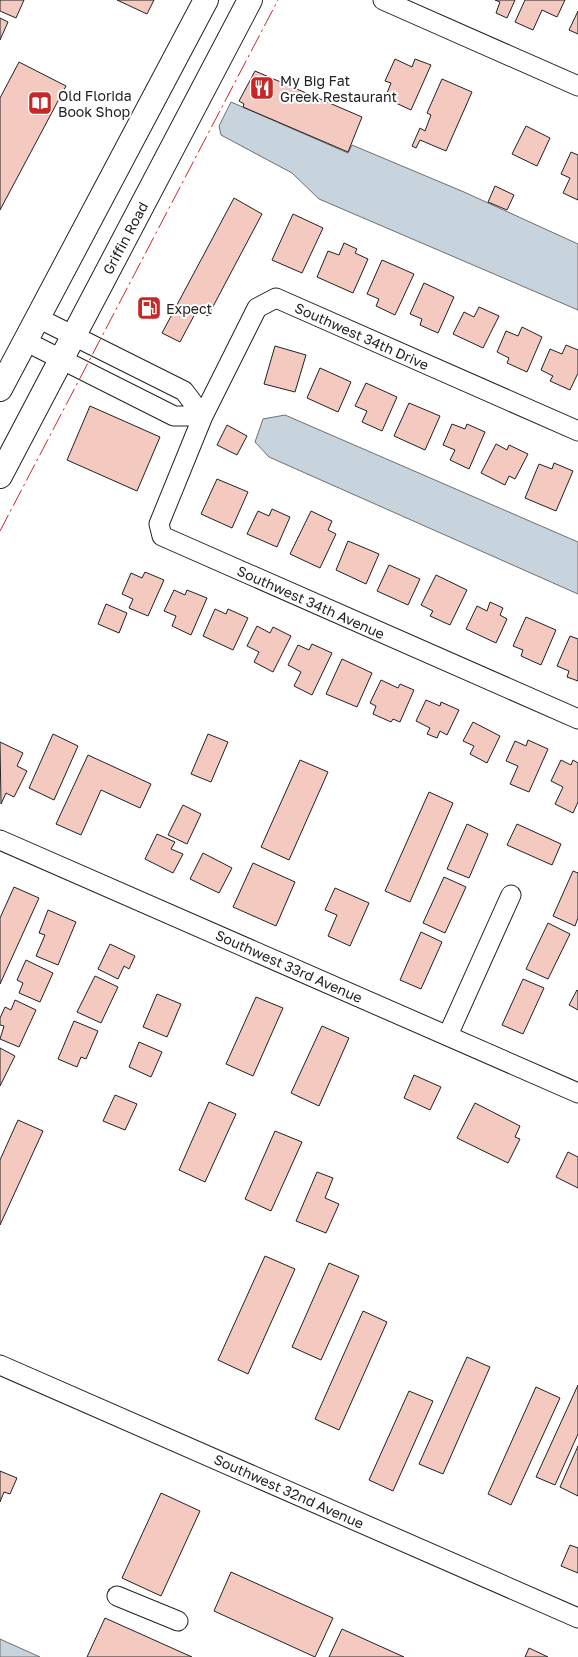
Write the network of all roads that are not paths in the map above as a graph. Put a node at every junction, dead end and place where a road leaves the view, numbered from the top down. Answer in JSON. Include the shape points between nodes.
{"nodes":[{"id":1,"x":206,"y":0,"type":"edge"},
{"id":2,"x":250,"y":0,"type":"edge"},
{"id":3,"x":383,"y":0,"type":"edge"},
{"id":4,"x":578,"y":86,"type":"edge"},
{"id":5,"x":38,"y":318,"type":"junction"},
{"id":6,"x":73,"y":336,"type":"junction"},
{"id":7,"x":26,"y":341,"type":"junction"},
{"id":8,"x":61,"y":359,"type":"junction"},
{"id":9,"x":0,"y":389,"type":"edge"},
{"id":10,"x":203,"y":416,"type":"junction"},
{"id":11,"x":578,"y":431,"type":"edge"},
{"id":12,"x":0,"y":476,"type":"edge"},
{"id":13,"x":578,"y":719,"type":"edge"},
{"id":14,"x":0,"y":840,"type":"edge"},
{"id":15,"x":511,"y":895,"type":"dead end"},
{"id":16,"x":448,"y":1035,"type":"junction"},
{"id":17,"x":578,"y":1093,"type":"edge"},
{"id":18,"x":0,"y":1365,"type":"edge"},
{"id":19,"x":117,"y":1596,"type":"dead end"},
{"id":20,"x":578,"y":1618,"type":"edge"},
{"id":21,"x":178,"y":1621,"type":"dead end"}],
"edges":[{"from":1,"to":5,"type":"main road"},
{"from":2,"to":6,"type":"main road","name":"Griffin Road"},
{"from":3,"to":4,"type":"street"},
{"from":5,"to":6,"type":"street"},
{"from":5,"to":7,"type":"main road"},
{"from":6,"to":8,"type":"main road","name":"Griffin Road"},
{"from":6,"to":10,"type":"street","via":[[184,391]]},
{"from":7,"to":8,"type":"street"},
{"from":7,"to":9,"type":"main road"},
{"from":8,"to":10,"type":"street","via":[[174,416]]},
{"from":8,"to":12,"type":"main road","name":"Griffin Road"},
{"from":10,"to":11,"type":"street","name":"Southwest 34th Drive","via":[[257,308],[276,298]]},
{"from":10,"to":13,"type":"street","name":"Southwest 34th Avenue","via":[[160,524],[162,536]]},
{"from":14,"to":16,"type":"street","name":"Southwest 33rd Avenue"},
{"from":15,"to":16,"type":"street"},
{"from":16,"to":17,"type":"street","name":"Southwest 33rd Avenue"},
{"from":18,"to":20,"type":"street","name":"Southwest 32nd Avenue"},
{"from":19,"to":21,"type":"street"}]}
